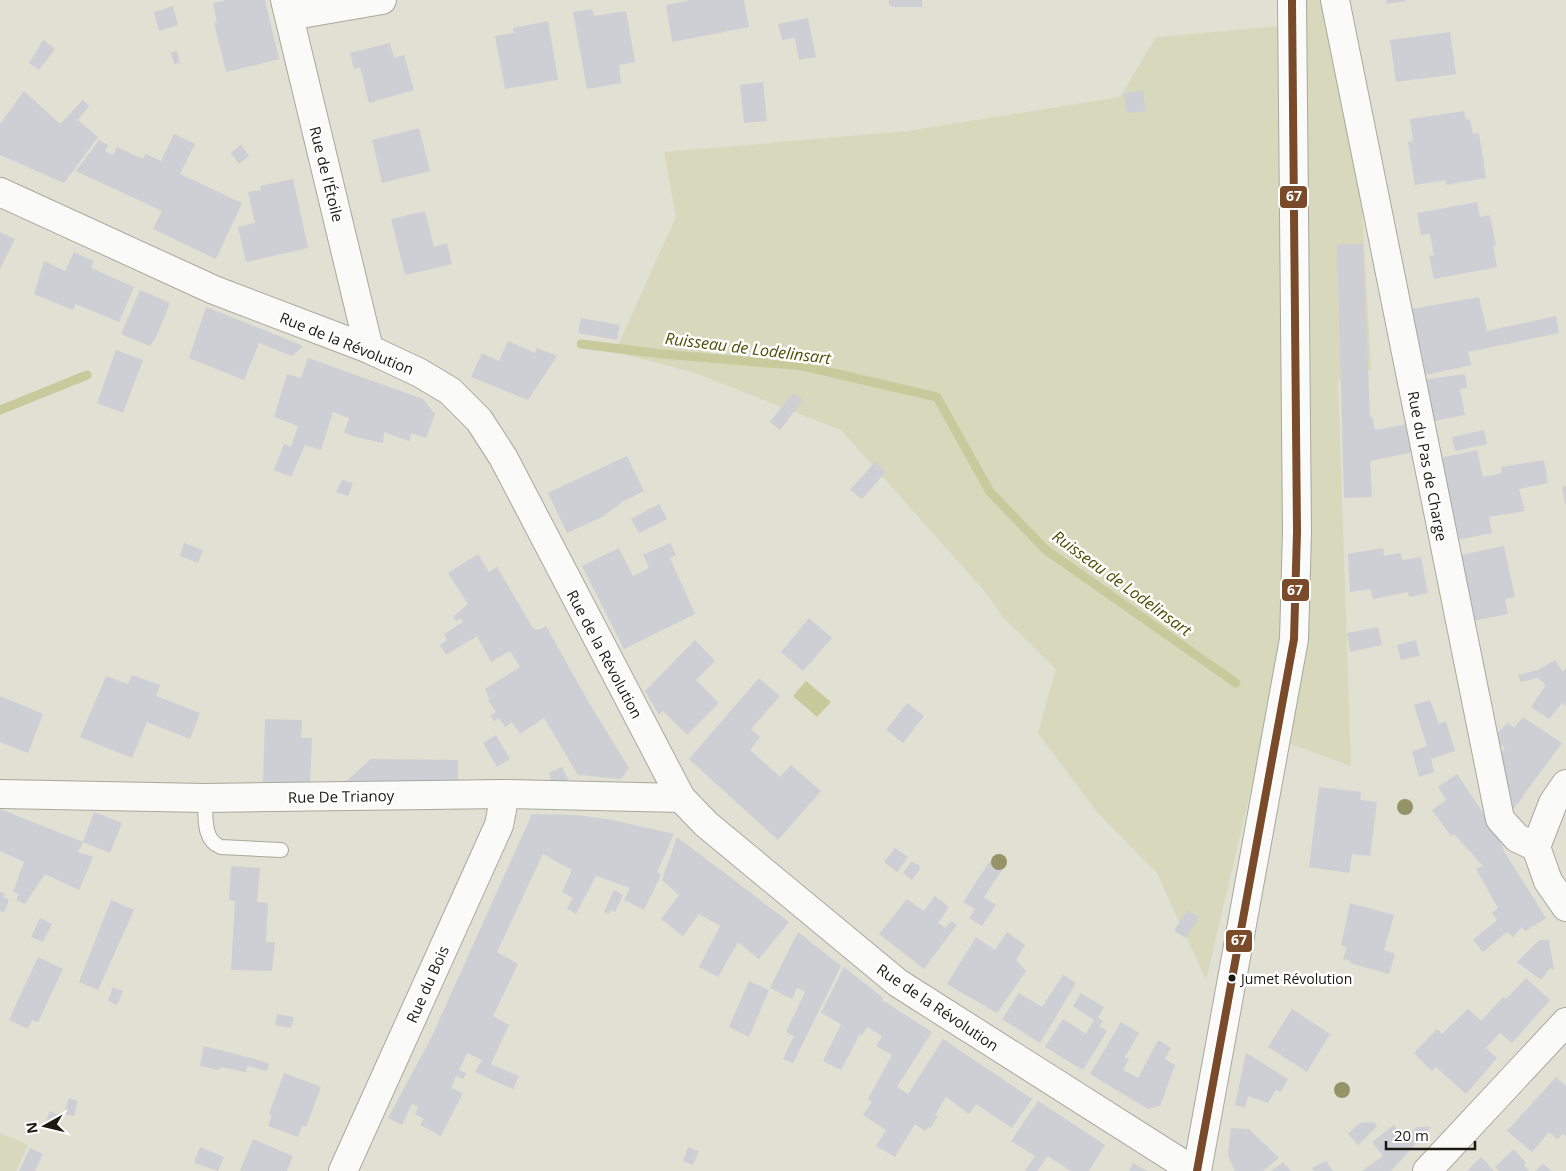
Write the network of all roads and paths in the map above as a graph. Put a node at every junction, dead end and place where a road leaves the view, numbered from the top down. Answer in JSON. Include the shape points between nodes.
{"nodes":[{"id":1,"x":382,"y":0,"type":"edge"},
{"id":2,"x":1292,"y":0,"type":"edge"},
{"id":3,"x":1335,"y":0,"type":"edge"},
{"id":4,"x":287,"y":8,"type":"edge"},
{"id":5,"x":0,"y":192,"type":"edge"},
{"id":6,"x":369,"y":349,"type":"junction"},
{"id":7,"x":1566,"y":784,"type":"edge"},
{"id":8,"x":0,"y":794,"type":"edge"},
{"id":9,"x":505,"y":794,"type":"junction"},
{"id":10,"x":205,"y":798,"type":"junction"},
{"id":11,"x":681,"y":798,"type":"junction"},
{"id":12,"x":1536,"y":847,"type":"junction"},
{"id":13,"x":281,"y":850,"type":"dead end"},
{"id":14,"x":1566,"y":907,"type":"edge"},
{"id":15,"x":1566,"y":1022,"type":"edge"},
{"id":16,"x":343,"y":1171,"type":"edge"},
{"id":17,"x":1195,"y":1171,"type":"edge"},
{"id":18,"x":1427,"y":1171,"type":"edge"}],
"edges":[{"from":1,"to":4,"type":"street"},
{"from":2,"to":17,"type":"street","via":[[1297,532],[1294,639]]},
{"from":3,"to":12,"type":"street","name":"Rue du Pas de Charge","via":[[1500,819],[1517,838]]},
{"from":4,"to":6,"type":"street","name":"Rue de l'Étoile"},
{"from":5,"to":6,"type":"street","name":"Rue de la Révolution","via":[[214,290]]},
{"from":6,"to":11,"type":"street","name":"Rue de la Révolution","via":[[450,391],[479,420],[503,457]]},
{"from":7,"to":12,"type":"street","via":[[1552,803]]},
{"from":8,"to":10,"type":"street","name":"Rue De Trianoy"},
{"from":9,"to":10,"type":"street","name":"Rue De Trianoy"},
{"from":9,"to":11,"type":"street","name":"Rue De Trianoy"},
{"from":9,"to":16,"type":"street","name":"Rue du Bois","via":[[499,824]]},
{"from":10,"to":13,"type":"lane","via":[[208,836],[213,844]]},
{"from":11,"to":17,"type":"street","name":"Rue de la Révolution","via":[[706,824],[898,983]]},
{"from":12,"to":14,"type":"street","via":[[1548,881]]},
{"from":15,"to":18,"type":"street"}]}
